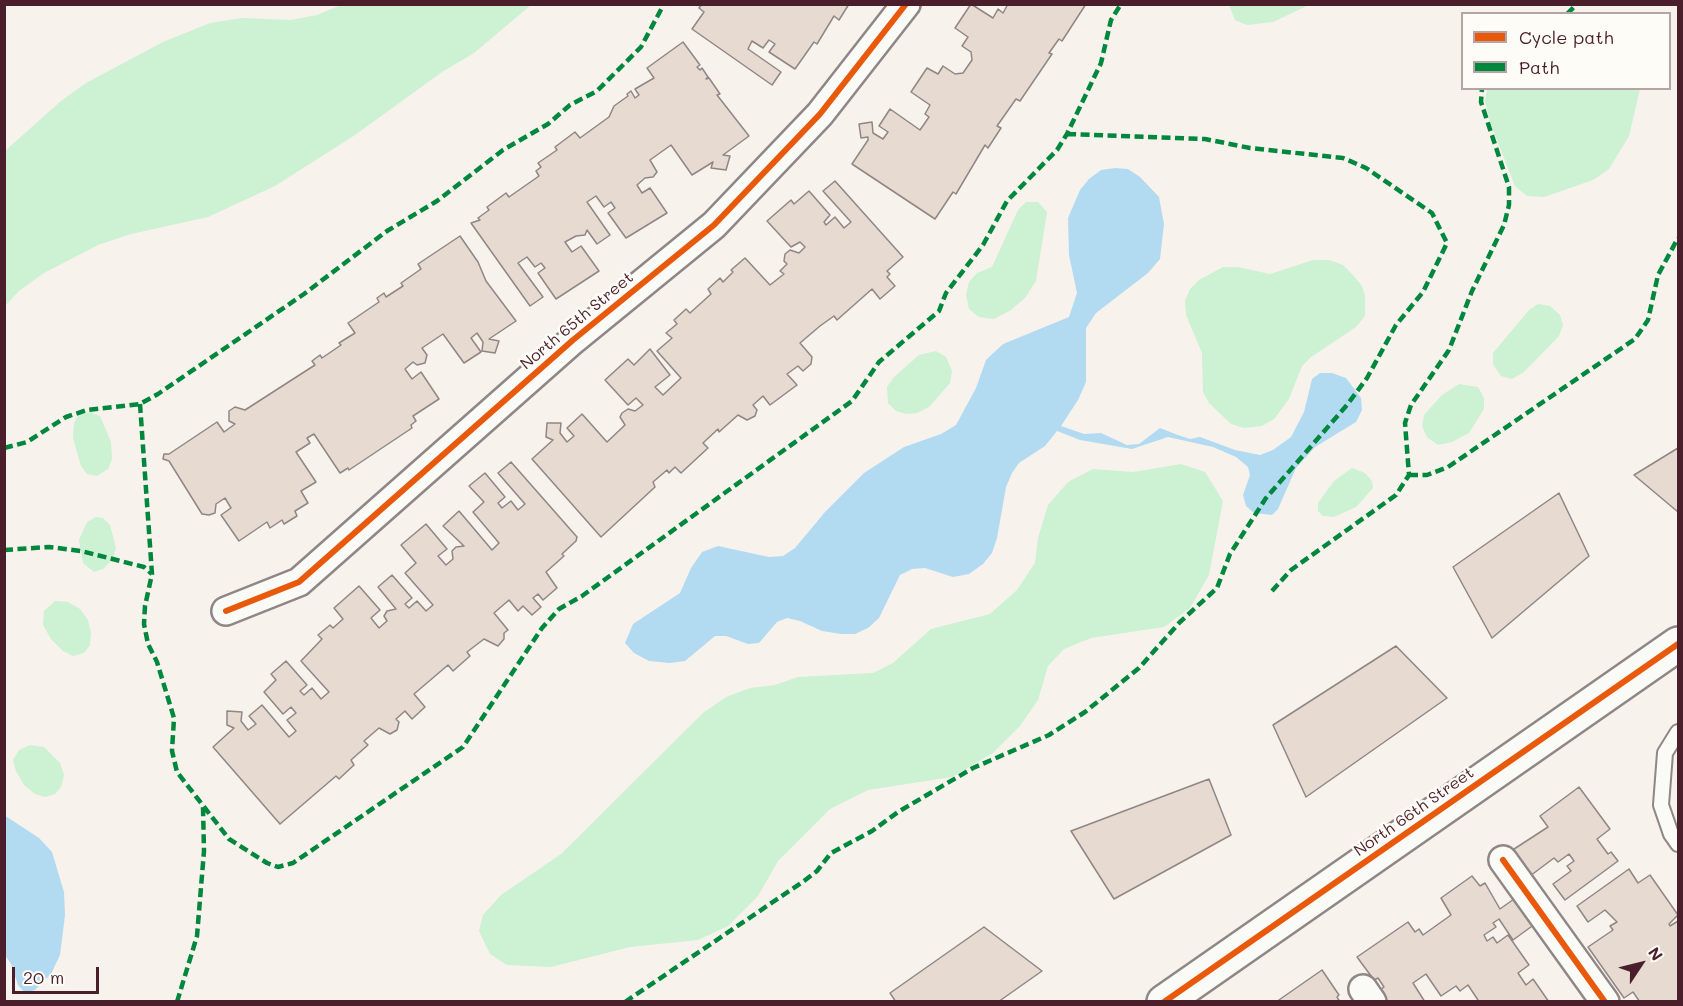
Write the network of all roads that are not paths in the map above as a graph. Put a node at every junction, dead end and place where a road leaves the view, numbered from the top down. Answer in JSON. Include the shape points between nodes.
{"nodes":[{"id":1,"x":906,"y":4,"type":"edge"},
{"id":2,"x":226,"y":610,"type":"dead end"},
{"id":3,"x":1678,"y":644,"type":"edge"},
{"id":4,"x":1678,"y":732,"type":"edge"},
{"id":5,"x":1678,"y":844,"type":"edge"},
{"id":6,"x":1503,"y":860,"type":"dead end"},
{"id":7,"x":1164,"y":1002,"type":"edge"},
{"id":8,"x":1605,"y":1002,"type":"edge"}],
"edges":[{"from":1,"to":2,"type":"street","name":"North 65th Street","via":[[820,114],[714,225],[573,340],[299,582]]},
{"from":3,"to":7,"type":"street","name":"North 66th Street"},
{"from":4,"to":5,"type":"lane","via":[[1665,753],[1661,805]]},
{"from":6,"to":8,"type":"street"}]}
